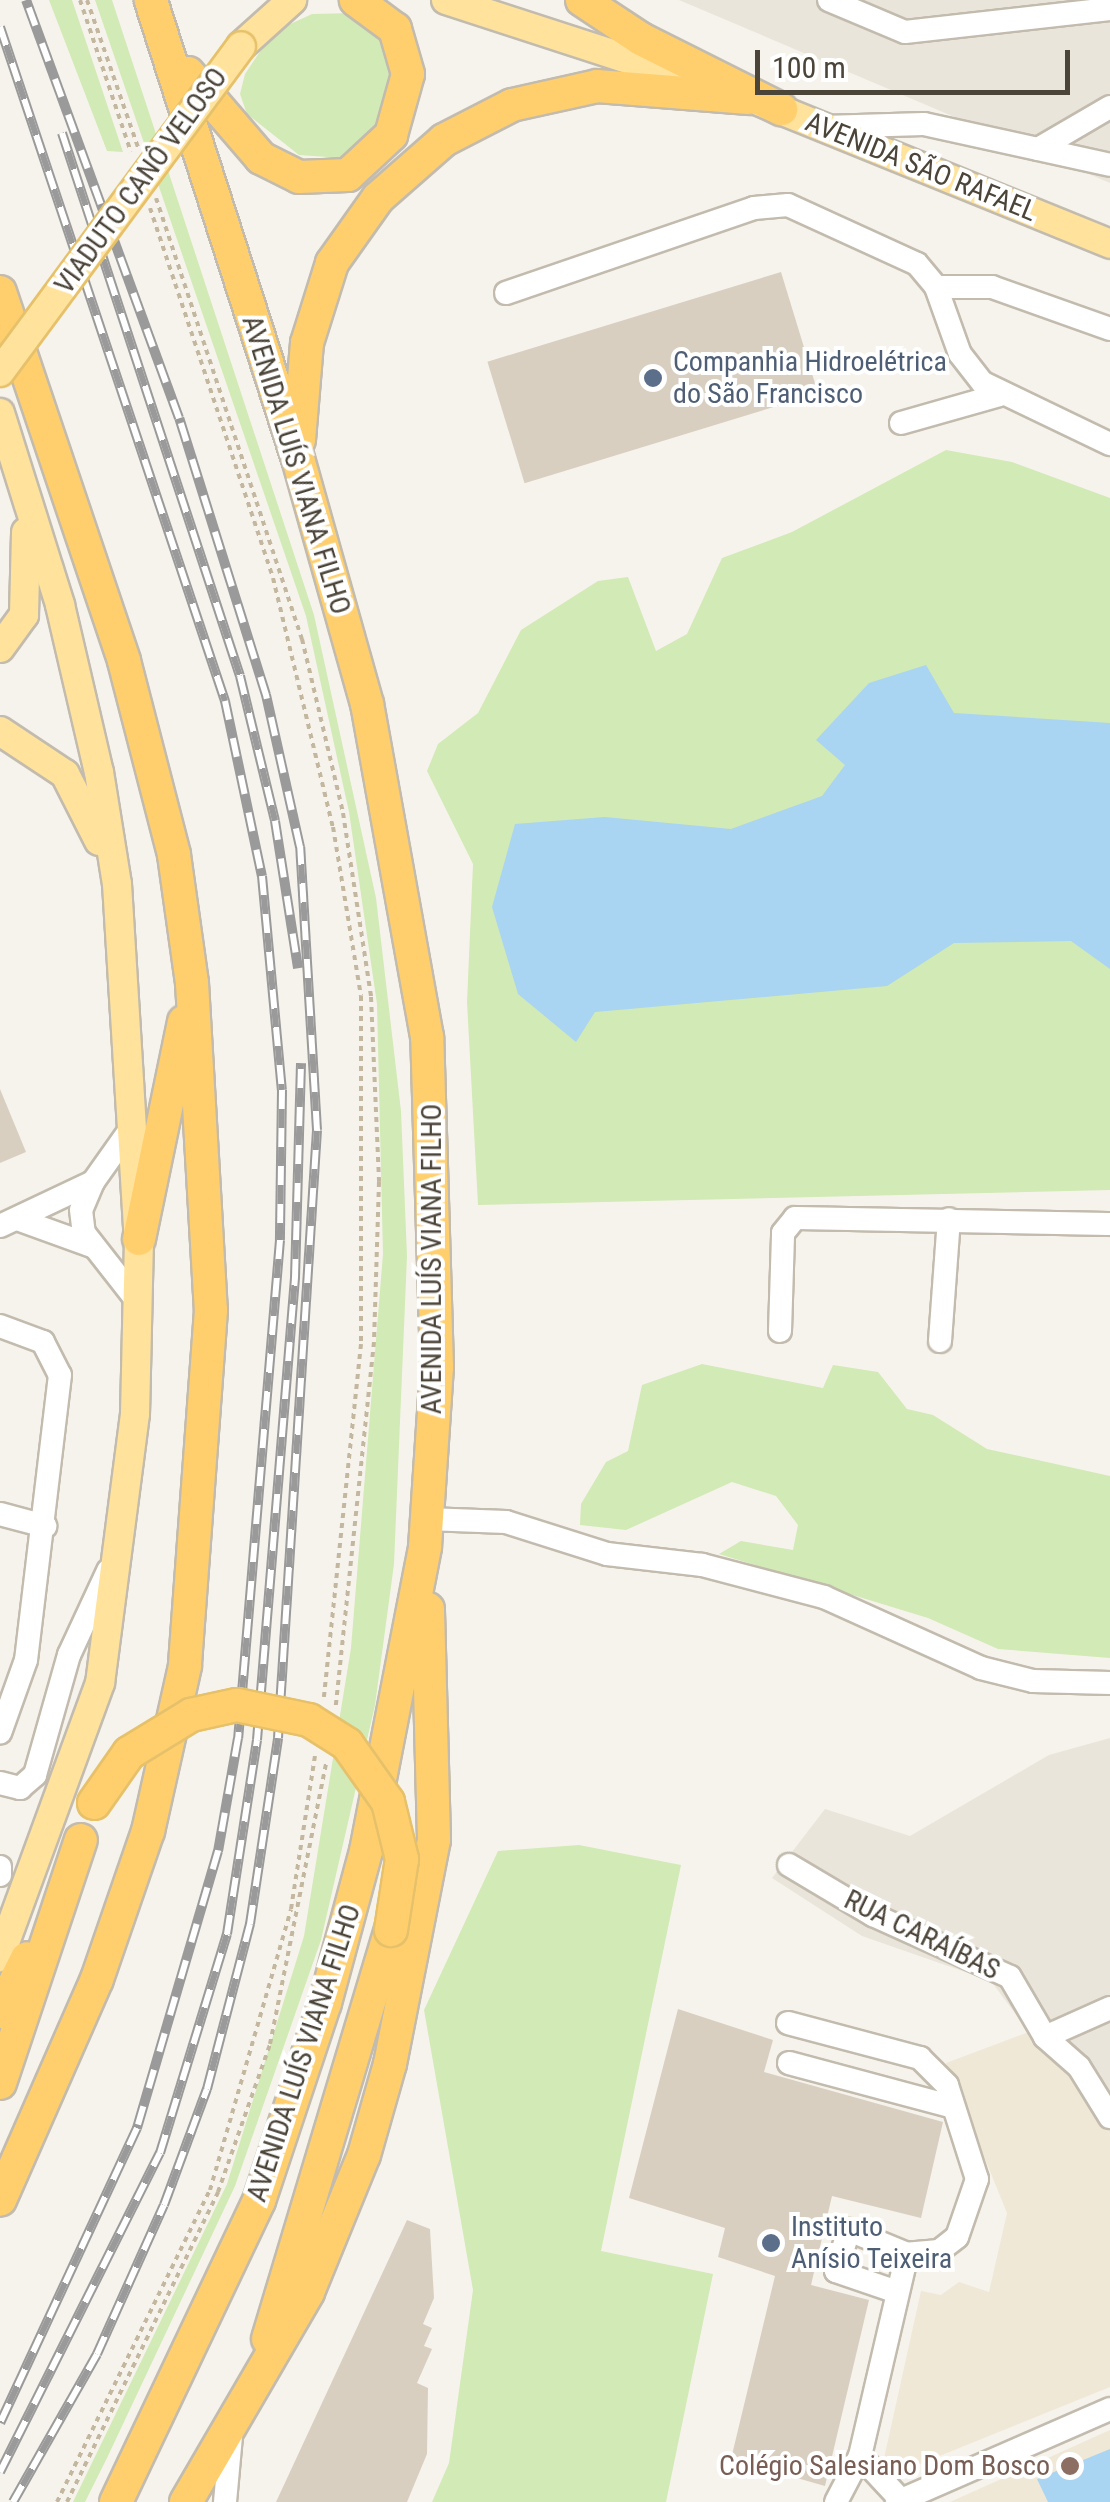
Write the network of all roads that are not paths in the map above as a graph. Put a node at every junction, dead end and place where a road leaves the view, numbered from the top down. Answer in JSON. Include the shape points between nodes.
{"nodes":[{"id":1,"x":151,"y":0,"type":"edge"},
{"id":2,"x":292,"y":0,"type":"edge"},
{"id":3,"x":356,"y":0,"type":"edge"},
{"id":4,"x":446,"y":0,"type":"edge"},
{"id":5,"x":582,"y":0,"type":"edge"},
{"id":6,"x":829,"y":0,"type":"edge"},
{"id":7,"x":1110,"y":9,"type":"edge"},
{"id":8,"x":166,"y":43,"type":"junction"},
{"id":9,"x":749,"y":98,"type":"junction"},
{"id":10,"x":1110,"y":106,"type":"edge"},
{"id":11,"x":781,"y":109,"type":"junction"},
{"id":12,"x":822,"y":127,"type":"junction"},
{"id":13,"x":1038,"y":149,"type":"junction"},
{"id":14,"x":1110,"y":165,"type":"edge"},
{"id":15,"x":1110,"y":244,"type":"edge"},
{"id":16,"x":936,"y":287,"type":"junction"},
{"id":17,"x":0,"y":292,"type":"edge"},
{"id":18,"x":506,"y":292,"type":"dead end"},
{"id":19,"x":1110,"y":329,"type":"edge"},
{"id":20,"x":0,"y":372,"type":"edge"},
{"id":21,"x":999,"y":395,"type":"junction"},
{"id":22,"x":0,"y":413,"type":"edge"},
{"id":23,"x":901,"y":423,"type":"dead end"},
{"id":24,"x":1110,"y":444,"type":"edge"},
{"id":25,"x":298,"y":459,"type":"junction"},
{"id":26,"x":24,"y":490,"type":"junction"},
{"id":27,"x":0,"y":648,"type":"edge"},
{"id":28,"x":0,"y":731,"type":"edge"},
{"id":29,"x":117,"y":884,"type":"junction"},
{"id":30,"x":192,"y":983,"type":"junction"},
{"id":31,"x":134,"y":1124,"type":"junction"},
{"id":32,"x":93,"y":1182,"type":"junction"},
{"id":33,"x":948,"y":1219,"type":"junction"},
{"id":34,"x":8,"y":1223,"type":"edge"},
{"id":35,"x":1110,"y":1224,"type":"edge"},
{"id":36,"x":139,"y":1238,"type":"junction"},
{"id":37,"x":92,"y":1246,"type":"junction"},
{"id":38,"x":138,"y":1302,"type":"junction"},
{"id":39,"x":0,"y":1326,"type":"edge"},
{"id":40,"x":780,"y":1331,"type":"dead end"},
{"id":41,"x":940,"y":1341,"type":"dead end"},
{"id":42,"x":0,"y":1514,"type":"edge"},
{"id":43,"x":45,"y":1526,"type":"junction"},
{"id":44,"x":426,"y":1533,"type":"junction"},
{"id":45,"x":123,"y":1535,"type":"junction"},
{"id":46,"x":1110,"y":1683,"type":"edge"},
{"id":47,"x":0,"y":1733,"type":"edge"},
{"id":48,"x":0,"y":1783,"type":"edge"},
{"id":49,"x":81,"y":1840,"type":"junction"},
{"id":50,"x":789,"y":1864,"type":"dead end"},
{"id":51,"x":0,"y":1867,"type":"edge"},
{"id":52,"x":0,"y":1875,"type":"edge"},
{"id":53,"x":0,"y":1957,"type":"edge"},
{"id":54,"x":1110,"y":2008,"type":"edge"},
{"id":55,"x":0,"y":2012,"type":"edge"},
{"id":56,"x":788,"y":2023,"type":"dead end"},
{"id":57,"x":1045,"y":2037,"type":"junction"},
{"id":58,"x":789,"y":2062,"type":"dead end"},
{"id":59,"x":0,"y":2083,"type":"edge"},
{"id":60,"x":949,"y":2106,"type":"junction"},
{"id":61,"x":1110,"y":2117,"type":"edge"},
{"id":62,"x":0,"y":2200,"type":"edge"},
{"id":63,"x":908,"y":2254,"type":"junction"},
{"id":64,"x":898,"y":2292,"type":"junction"},
{"id":65,"x":262,"y":2368,"type":"junction"},
{"id":66,"x":1110,"y":2408,"type":"edge"},
{"id":67,"x":232,"y":2426,"type":"junction"},
{"id":68,"x":860,"y":2456,"type":"junction"},
{"id":69,"x":899,"y":2501,"type":"edge"},
{"id":70,"x":116,"y":2502,"type":"edge"},
{"id":71,"x":186,"y":2502,"type":"edge"},
{"id":72,"x":225,"y":2502,"type":"edge"},
{"id":73,"x":836,"y":2502,"type":"edge"}],
"edges":[{"from":1,"to":8,"type":"highway","name":"AVENIDA LUÍS VIANA FILHO"},
{"from":2,"to":20,"type":"main road","name":"VIADUTO CANÔ VELOSO","bridge":true,"via":[[241,46]]},
{"from":3,"to":8,"type":"highway","via":[[395,29],[408,90],[382,148],[334,179],[299,177],[252,150]]},
{"from":4,"to":9,"type":"main road","name":"AVENIDA SÃO RAFAEL"},
{"from":5,"to":11,"type":"highway","via":[[641,40]]},
{"from":6,"to":7,"type":"street","via":[[905,32]]},
{"from":8,"to":25,"type":"highway","name":"AVENIDA LUÍS VIANA FILHO"},
{"from":9,"to":11,"type":"main road","name":"AVENIDA SÃO RAFAEL"},
{"from":9,"to":25,"type":"highway","via":[[597,86],[556,93],[480,119],[411,166],[353,229],[322,288],[307,343]]},
{"from":10,"to":13,"type":"street"},
{"from":11,"to":12,"type":"main road","name":"AVENIDA SÃO RAFAEL"},
{"from":12,"to":13,"type":"street","via":[[924,124]]},
{"from":12,"to":15,"type":"main road","name":"AVENIDA SÃO RAFAEL"},
{"from":13,"to":14,"type":"street"},
{"from":16,"to":18,"type":"street","via":[[895,250],[788,205],[754,208]]},
{"from":16,"to":19,"type":"street","via":[[992,287]]},
{"from":16,"to":21,"type":"street","via":[[960,354]]},
{"from":17,"to":30,"type":"highway","via":[[154,760]]},
{"from":21,"to":23,"type":"street"},
{"from":21,"to":24,"type":"street"},
{"from":22,"to":26,"type":"main road"},
{"from":25,"to":44,"type":"highway","name":"AVENIDA LUÍS VIANA FILHO","via":[[367,704],[428,1037],[437,1366]]},
{"from":26,"to":27,"type":"main road","via":[[30,590],[24,615]]},
{"from":26,"to":29,"type":"main road","via":[[60,606]]},
{"from":28,"to":29,"type":"main road","via":[[65,774]]},
{"from":29,"to":31,"type":"main road"},
{"from":30,"to":36,"type":"highway"},
{"from":30,"to":62,"type":"highway","via":[[210,1310],[185,1666],[148,1830],[97,1979]]},
{"from":31,"to":32,"type":"street"},
{"from":31,"to":36,"type":"main road"},
{"from":32,"to":34,"type":"street"},
{"from":32,"to":37,"type":"street","via":[[81,1210]]},
{"from":33,"to":35,"type":"street"},
{"from":33,"to":40,"type":"street","via":[[790,1221]]},
{"from":33,"to":41,"type":"street"},
{"from":34,"to":37,"type":"street"},
{"from":36,"to":38,"type":"main road"},
{"from":37,"to":38,"type":"street"},
{"from":38,"to":45,"type":"main road"},
{"from":39,"to":43,"type":"street","via":[[44,1342],[60,1376]]},
{"from":42,"to":43,"type":"street"},
{"from":43,"to":47,"type":"street","via":[[17,1687]]},
{"from":44,"to":46,"type":"street","via":[[506,1522],[607,1554],[702,1565],[824,1597],[981,1668],[1033,1681]]},
{"from":44,"to":65,"type":"highway","via":[[434,1776],[427,1900],[364,2155],[308,2292]]},
{"from":44,"to":70,"type":"highway","name":"AVENIDA LUÍS VIANA FILHO","via":[[366,1851],[319,2020],[259,2201]]},
{"from":45,"to":48,"type":"street","via":[[69,1655],[35,1775],[20,1788]]},
{"from":45,"to":53,"type":"main road","via":[[100,1682]]},
{"from":49,"to":55,"type":"highway"},
{"from":49,"to":59,"type":"highway"},
{"from":49,"to":65,"type":"highway","bridge":true,"via":[[94,1803],[129,1752],[191,1715],[237,1705],[308,1720],[347,1744],[388,1802],[402,1859],[390,1930]]},
{"from":50,"to":57,"type":"street","name":"RUA CARAÍBAS","via":[[873,1916],[994,1964]]},
{"from":51,"to":52,"type":"street"},
{"from":54,"to":57,"type":"street"},
{"from":56,"to":60,"type":"street","via":[[930,2062],[947,2086]]},
{"from":57,"to":61,"type":"street","name":"RUA CARAÍBAS","via":[[1079,2067]]},
{"from":58,"to":60,"type":"street"},
{"from":60,"to":63,"type":"street","via":[[975,2167],[970,2206],[948,2246]]},
{"from":63,"to":64,"type":"street"},
{"from":63,"to":64,"type":"street","via":[[854,2230],[841,2252],[837,2274]]},
{"from":64,"to":68,"type":"street"},
{"from":65,"to":67,"type":"highway"},
{"from":66,"to":69,"type":"street"},
{"from":67,"to":71,"type":"highway"},
{"from":67,"to":72,"type":"street"},
{"from":68,"to":69,"type":"street"},
{"from":68,"to":73,"type":"street"}]}
